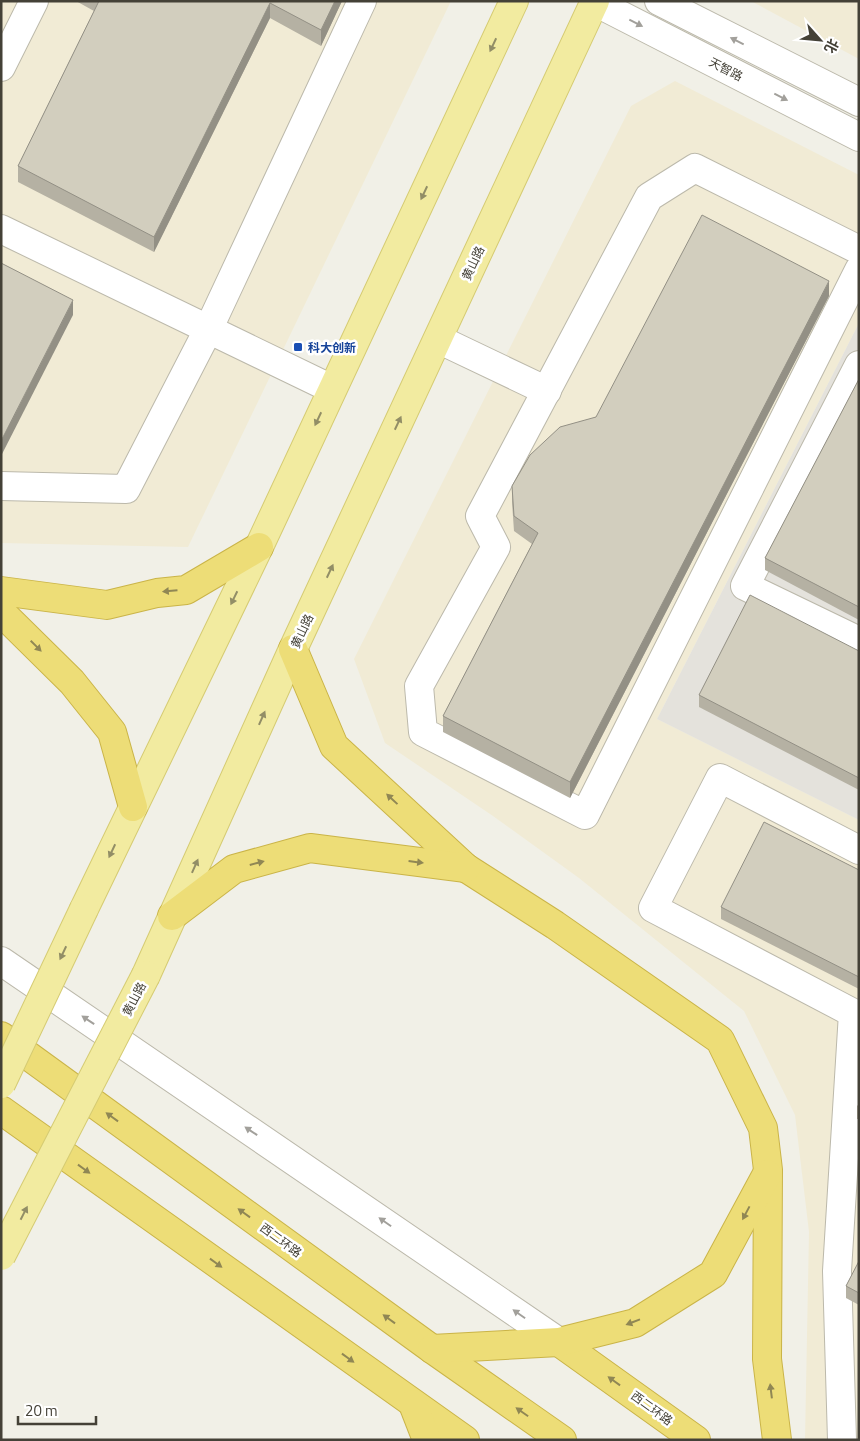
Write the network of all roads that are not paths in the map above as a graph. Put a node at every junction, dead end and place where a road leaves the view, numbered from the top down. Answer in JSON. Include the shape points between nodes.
{"nodes":[{"id":1,"x":34,"y":1,"type":"edge"},
{"id":2,"x":362,"y":1,"type":"edge"},
{"id":3,"x":514,"y":1,"type":"edge"},
{"id":4,"x":659,"y":1,"type":"edge"},
{"id":5,"x":594,"y":2,"type":"edge"},
{"id":6,"x":8,"y":38,"type":"edge"},
{"id":7,"x":1,"y":67,"type":"edge"},
{"id":8,"x":859,"y":102,"type":"edge"},
{"id":9,"x":859,"y":137,"type":"edge"},
{"id":10,"x":1,"y":229,"type":"edge"},
{"id":11,"x":859,"y":250,"type":"edge"},
{"id":12,"x":859,"y":270,"type":"edge"},
{"id":13,"x":208,"y":330,"type":"junction"},
{"id":14,"x":438,"y":339,"type":"junction"},
{"id":15,"x":859,"y":365,"type":"edge"},
{"id":16,"x":332,"y":389,"type":"junction"},
{"id":17,"x":547,"y":391,"type":"junction"},
{"id":18,"x":1,"y":486,"type":"edge"},
{"id":19,"x":259,"y":546,"type":"junction"},
{"id":20,"x":1,"y":590,"type":"edge"},
{"id":21,"x":1,"y":612,"type":"edge"},
{"id":22,"x":859,"y":641,"type":"edge"},
{"id":23,"x":293,"y":648,"type":"junction"},
{"id":24,"x":133,"y":807,"type":"junction"},
{"id":25,"x":859,"y":850,"type":"edge"},
{"id":26,"x":466,"y":868,"type":"junction"},
{"id":27,"x":172,"y":916,"type":"junction"},
{"id":28,"x":1,"y":961,"type":"edge"},
{"id":29,"x":856,"y":1014,"type":"edge"},
{"id":30,"x":1,"y":1036,"type":"edge"},
{"id":31,"x":1,"y":1084,"type":"edge"},
{"id":32,"x":1,"y":1110,"type":"edge"},
{"id":33,"x":852,"y":1156,"type":"edge"},
{"id":34,"x":768,"y":1170,"type":"junction"},
{"id":35,"x":1,"y":1256,"type":"edge"},
{"id":36,"x":559,"y":1342,"type":"junction"},
{"id":37,"x":432,"y":1349,"type":"junction"},
{"id":38,"x":413,"y":1404,"type":"junction"},
{"id":39,"x":427,"y":1440,"type":"edge"},
{"id":40,"x":465,"y":1440,"type":"edge"},
{"id":41,"x":562,"y":1440,"type":"edge"},
{"id":42,"x":696,"y":1440,"type":"edge"},
{"id":43,"x":777,"y":1440,"type":"edge"},
{"id":44,"x":842,"y":1440,"type":"edge"}],
"edges":[{"from":1,"to":6,"type":"street"},
{"from":2,"to":13,"type":"street"},
{"from":3,"to":16,"type":"main road","one_way":true},
{"from":8,"to":4,"type":"street","one_way":true},
{"from":5,"to":9,"type":"street","name":"天智路","one_way":true},
{"from":5,"to":14,"type":"main road","name":"黄山路"},
{"from":6,"to":7,"type":"street"},
{"from":10,"to":13,"type":"street"},
{"from":11,"to":17,"type":"street","via":[[695,168],[649,197]]},
{"from":12,"to":17,"type":"street","via":[[585,815],[423,732],[418,686],[496,547],[480,516]]},
{"from":13,"to":16,"type":"street"},
{"from":13,"to":18,"type":"street","via":[[126,489]]},
{"from":14,"to":17,"type":"street"},
{"from":23,"to":14,"type":"main road","name":"黄山路","one_way":true},
{"from":15,"to":22,"type":"street","via":[[745,586]]},
{"from":16,"to":19,"type":"main road","one_way":true},
{"from":19,"to":20,"type":"highway","one_way":true,"via":[[186,590],[157,592],[107,605]]},
{"from":19,"to":24,"type":"main road","one_way":true},
{"from":21,"to":24,"type":"highway","one_way":true,"via":[[72,682],[112,732]]},
{"from":26,"to":23,"type":"highway","one_way":true,"via":[[334,746]]},
{"from":27,"to":23,"type":"main road","name":"黄山路","one_way":true},
{"from":24,"to":31,"type":"main road","one_way":true,"bridge":true},
{"from":25,"to":29,"type":"street","via":[[720,778],[653,908]]},
{"from":27,"to":26,"type":"highway","one_way":true,"via":[[234,869],[310,848]]},
{"from":26,"to":34,"type":"highway","via":[[555,925],[720,1040],[763,1128]]},
{"from":35,"to":27,"type":"main road","name":"黄山路","one_way":true,"bridge":true,"via":[[146,975]]},
{"from":36,"to":28,"type":"street","one_way":true},
{"from":29,"to":33,"type":"street"},
{"from":37,"to":30,"type":"highway","name":"西二环路","one_way":true},
{"from":32,"to":38,"type":"highway","one_way":true},
{"from":33,"to":44,"type":"street","via":[[837,1271]]},
{"from":34,"to":36,"type":"highway","one_way":true,"via":[[713,1274],[635,1322]]},
{"from":43,"to":34,"type":"highway","one_way":true,"via":[[767,1359]]},
{"from":36,"to":37,"type":"highway"},
{"from":42,"to":36,"type":"highway","name":"西二环路","one_way":true},
{"from":41,"to":37,"type":"highway","name":"西二环路","one_way":true},
{"from":38,"to":39,"type":"highway"},
{"from":38,"to":40,"type":"highway"}]}
